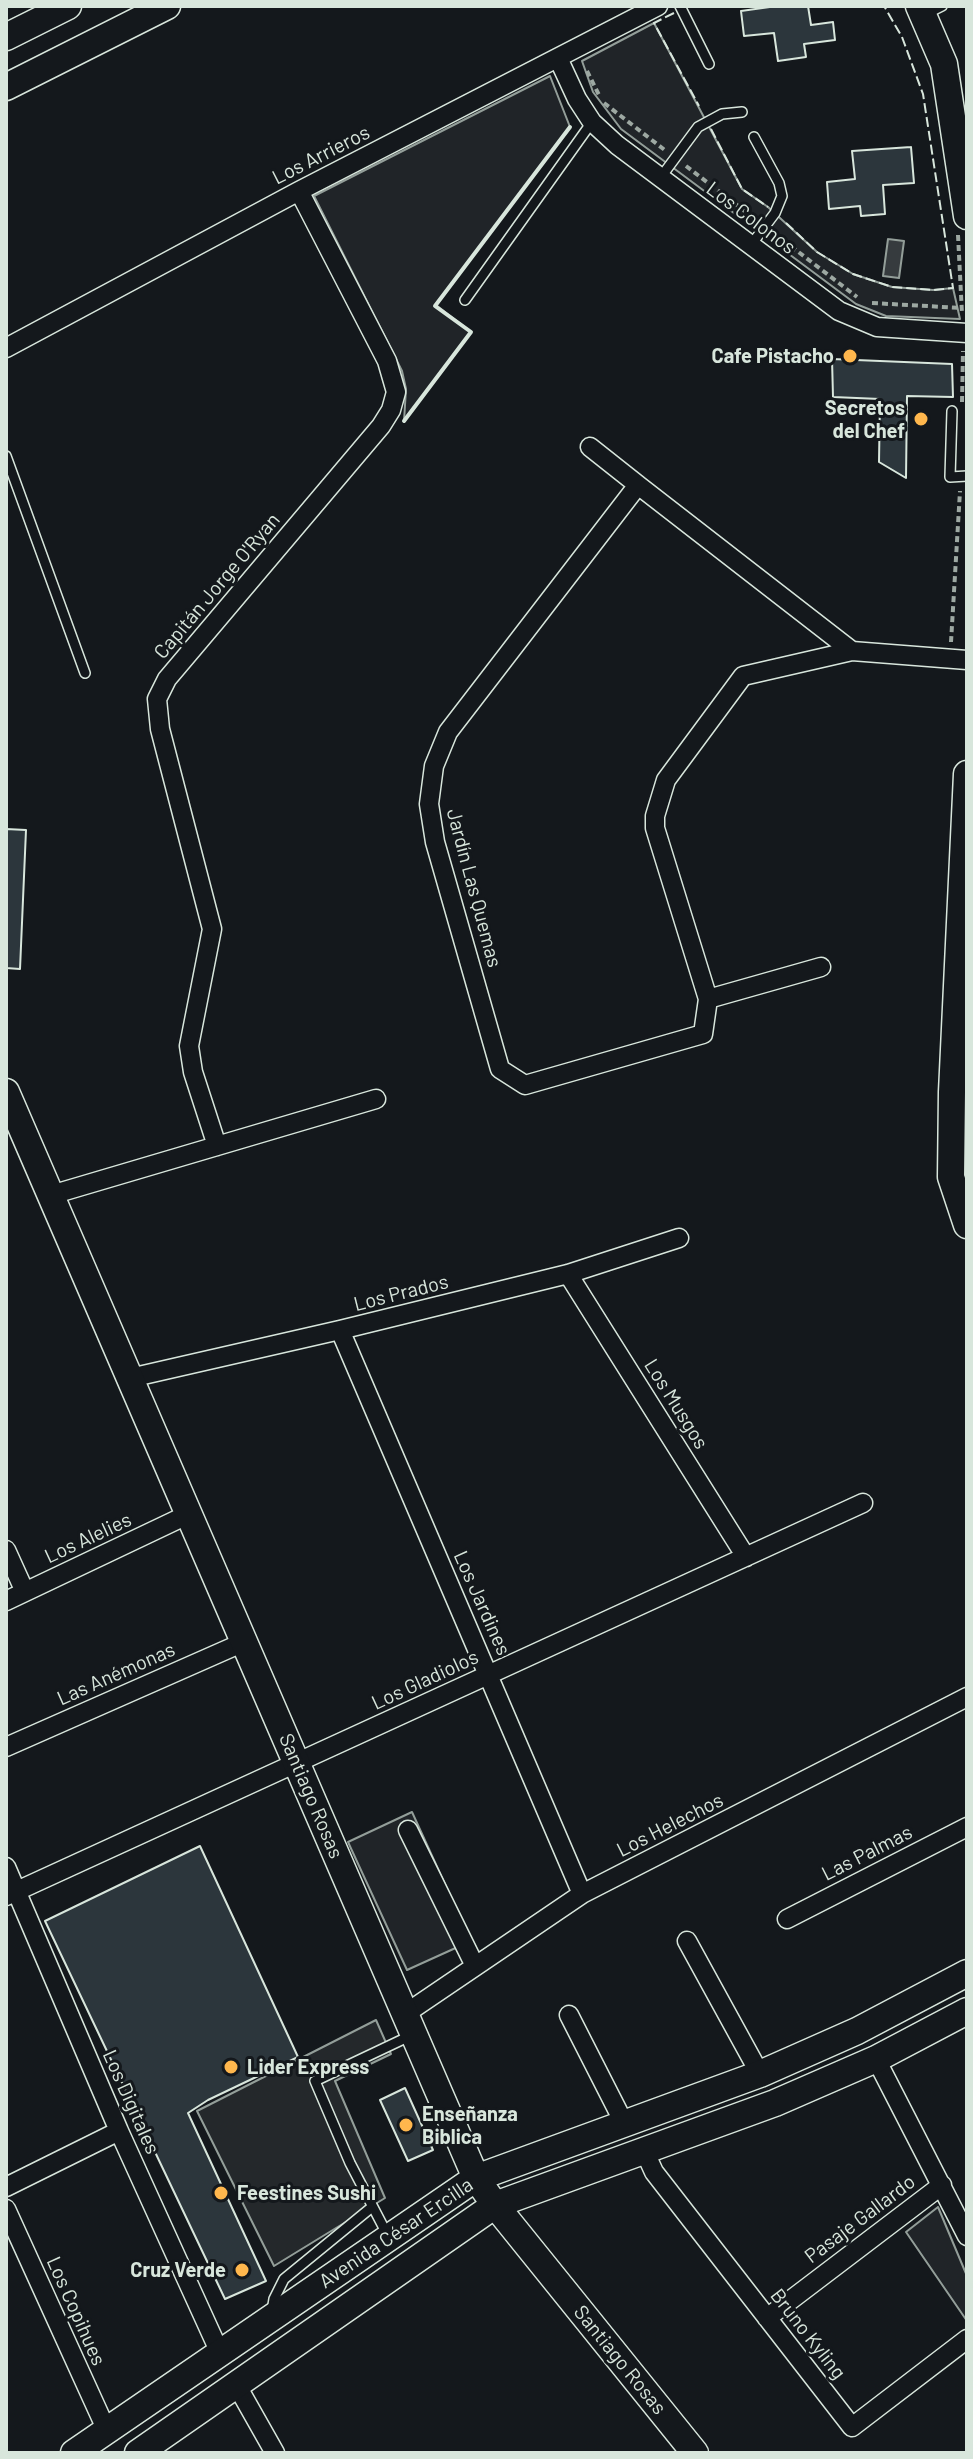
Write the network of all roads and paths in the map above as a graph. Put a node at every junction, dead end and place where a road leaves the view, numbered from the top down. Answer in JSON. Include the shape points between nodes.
{"nodes":[{"id":1,"x":68,"y":6,"type":"edge"},
{"id":2,"x":167,"y":6,"type":"edge"},
{"id":3,"x":658,"y":6,"type":"edge"},
{"id":4,"x":680,"y":6,"type":"edge"},
{"id":5,"x":929,"y":9,"type":"edge"},
{"id":6,"x":6,"y":37,"type":"edge"},
{"id":7,"x":567,"y":53,"type":"junction"},
{"id":8,"x":709,"y":64,"type":"dead end"},
{"id":9,"x":6,"y":87,"type":"edge"},
{"id":10,"x":742,"y":112,"type":"dead end"},
{"id":11,"x":592,"y":122,"type":"junction"},
{"id":12,"x":754,"y":137,"type":"dead end"},
{"id":13,"x":674,"y":157,"type":"junction"},
{"id":14,"x":661,"y":177,"type":"junction"},
{"id":15,"x":299,"y":191,"type":"junction"},
{"id":16,"x":967,"y":216,"type":"edge"},
{"id":17,"x":765,"y":227,"type":"junction"},
{"id":18,"x":751,"y":245,"type":"junction"},
{"id":19,"x":465,"y":300,"type":"dead end"},
{"id":20,"x":862,"y":300,"type":"dead end"},
{"id":21,"x":868,"y":303,"type":"dead end"},
{"id":22,"x":962,"y":308,"type":"dead end"},
{"id":23,"x":967,"y":333,"type":"edge"},
{"id":24,"x":6,"y":348,"type":"edge"},
{"id":25,"x":952,"y":411,"type":"dead end"},
{"id":26,"x":590,"y":447,"type":"dead end"},
{"id":27,"x":6,"y":456,"type":"edge"},
{"id":28,"x":967,"y":476,"type":"edge"},
{"id":29,"x":638,"y":485,"type":"junction"},
{"id":30,"x":852,"y":651,"type":"junction"},
{"id":31,"x":967,"y":660,"type":"edge"},
{"id":32,"x":85,"y":673,"type":"dead end"},
{"id":33,"x":967,"y":774,"type":"edge"},
{"id":34,"x":821,"y":967,"type":"dead end"},
{"id":35,"x":708,"y":999,"type":"junction"},
{"id":36,"x":6,"y":1092,"type":"edge"},
{"id":37,"x":376,"y":1099,"type":"dead end"},
{"id":38,"x":217,"y":1146,"type":"junction"},
{"id":39,"x":959,"y":1174,"type":"edge"},
{"id":40,"x":51,"y":1195,"type":"junction"},
{"id":41,"x":967,"y":1225,"type":"edge"},
{"id":42,"x":679,"y":1238,"type":"dead end"},
{"id":43,"x":568,"y":1274,"type":"junction"},
{"id":44,"x":340,"y":1330,"type":"junction"},
{"id":45,"x":130,"y":1378,"type":"junction"},
{"id":46,"x":863,"y":1503,"type":"dead end"},
{"id":47,"x":189,"y":1514,"type":"junction"},
{"id":48,"x":6,"y":1550,"type":"edge"},
{"id":49,"x":746,"y":1557,"type":"junction"},
{"id":50,"x":25,"y":1592,"type":"junction"},
{"id":51,"x":6,"y":1601,"type":"edge"},
{"id":52,"x":244,"y":1642,"type":"junction"},
{"id":53,"x":490,"y":1675,"type":"junction"},
{"id":54,"x":967,"y":1697,"type":"edge"},
{"id":55,"x":6,"y":1747,"type":"edge"},
{"id":56,"x":297,"y":1763,"type":"junction"},
{"id":57,"x":967,"y":1827,"type":"edge"},
{"id":58,"x":408,"y":1830,"type":"dead end"},
{"id":59,"x":6,"y":1867,"type":"edge"},
{"id":60,"x":12,"y":1894,"type":"edge"},
{"id":61,"x":582,"y":1894,"type":"junction"},
{"id":62,"x":787,"y":1919,"type":"dead end"},
{"id":63,"x":687,"y":1941,"type":"dead end"},
{"id":64,"x":475,"y":1966,"type":"junction"},
{"id":65,"x":967,"y":1973,"type":"edge"},
{"id":66,"x":967,"y":2011,"type":"edge"},
{"id":67,"x":569,"y":2015,"type":"dead end"},
{"id":68,"x":410,"y":2024,"type":"junction"},
{"id":69,"x":825,"y":2045,"type":"junction"},
{"id":70,"x":876,"y":2059,"type":"junction"},
{"id":71,"x":760,"y":2074,"type":"junction"},
{"id":72,"x":841,"y":2074,"type":"junction"},
{"id":73,"x":635,"y":2119,"type":"junction"},
{"id":74,"x":119,"y":2131,"type":"junction"},
{"id":75,"x":652,"y":2147,"type":"junction"},
{"id":76,"x":476,"y":2178,"type":"junction"},
{"id":77,"x":942,"y":2185,"type":"junction"},
{"id":78,"x":6,"y":2187,"type":"edge"},
{"id":79,"x":495,"y":2205,"type":"junction"},
{"id":80,"x":372,"y":2207,"type":"junction"},
{"id":81,"x":6,"y":2209,"type":"edge"},
{"id":82,"x":967,"y":2236,"type":"edge"},
{"id":83,"x":389,"y":2237,"type":"junction"},
{"id":84,"x":388,"y":2278,"type":"junction"},
{"id":85,"x":271,"y":2318,"type":"junction"},
{"id":86,"x":767,"y":2318,"type":"junction"},
{"id":87,"x":967,"y":2339,"type":"edge"},
{"id":88,"x":220,"y":2353,"type":"junction"},
{"id":89,"x":236,"y":2384,"type":"junction"},
{"id":90,"x":107,"y":2431,"type":"junction"},
{"id":91,"x":74,"y":2453,"type":"edge"},
{"id":92,"x":138,"y":2453,"type":"edge"},
{"id":93,"x":275,"y":2453,"type":"edge"},
{"id":94,"x":695,"y":2453,"type":"edge"}],
"edges":[{"from":1,"to":6,"type":"main road"},
{"from":2,"to":9,"type":"main road"},
{"from":3,"to":7,"type":"street","name":"Los Arrieros"},
{"from":4,"to":8,"type":"lane"},
{"from":5,"to":16,"type":"main road","via":[[944,64]]},
{"from":7,"to":11,"type":"street","name":"Los Colonos"},
{"from":7,"to":13,"type":"path","via":[[605,105]]},
{"from":7,"to":15,"type":"street","name":"Los Arrieros"},
{"from":10,"to":13,"type":"lane","via":[[707,121]]},
{"from":11,"to":14,"type":"street","name":"Los Colonos"},
{"from":11,"to":19,"type":"lane"},
{"from":12,"to":17,"type":"lane","via":[[781,189],[779,207]]},
{"from":13,"to":14,"type":"lane"},
{"from":13,"to":17,"type":"path"},
{"from":14,"to":18,"type":"street","name":"Los Colonos"},
{"from":15,"to":24,"type":"street","name":"Los Arrieros"},
{"from":15,"to":38,"type":"street","name":"Capitán Jorge O'Ryan","via":[[387,361],[396,392],[381,426],[167,679],[157,699],[157,717],[212,929],[189,1046]]},
{"from":17,"to":18,"type":"lane"},
{"from":17,"to":20,"type":"path"},
{"from":18,"to":23,"type":"street","name":"Los Colonos","via":[[863,323]]},
{"from":21,"to":22,"type":"path"},
{"from":25,"to":28,"type":"lane","via":[[950,477]]},
{"from":26,"to":29,"type":"street"},
{"from":27,"to":32,"type":"lane"},
{"from":29,"to":30,"type":"street"},
{"from":29,"to":35,"type":"street","name":"Jardín Las Quemas","via":[[448,732],[431,784],[431,823],[500,1069],[525,1085],[703,1034]]},
{"from":30,"to":31,"type":"street"},
{"from":30,"to":35,"type":"street","via":[[743,676],[660,792],[655,828]]},
{"from":33,"to":39,"type":"main road","via":[[952,1092]]},
{"from":34,"to":35,"type":"street"},
{"from":36,"to":40,"type":"main road","name":"Santiago Rosas"},
{"from":37,"to":38,"type":"street"},
{"from":38,"to":40,"type":"street"},
{"from":39,"to":41,"type":"main road"},
{"from":40,"to":45,"type":"main road","name":"Santiago Rosas"},
{"from":42,"to":43,"type":"street","name":"Los Prados"},
{"from":43,"to":44,"type":"street","name":"Los Prados"},
{"from":43,"to":49,"type":"street","name":"Los Musgos"},
{"from":44,"to":45,"type":"street","name":"Los Prados"},
{"from":44,"to":53,"type":"street","name":"Los Jardines"},
{"from":45,"to":47,"type":"main road","name":"Santiago Rosas"},
{"from":46,"to":49,"type":"street","name":"Los Gladiolos"},
{"from":47,"to":50,"type":"street","name":"Los Alelies"},
{"from":47,"to":52,"type":"main road","name":"Santiago Rosas"},
{"from":48,"to":50,"type":"street"},
{"from":49,"to":53,"type":"street","name":"Los Gladiolos"},
{"from":50,"to":51,"type":"street","name":"Los Alelies"},
{"from":52,"to":55,"type":"street","name":"Las Anémonas"},
{"from":52,"to":56,"type":"main road","name":"Santiago Rosas"},
{"from":53,"to":56,"type":"street","name":"Los Gladiolos"},
{"from":53,"to":61,"type":"street","name":"Los Jardines"},
{"from":54,"to":61,"type":"street","name":"Los Helechos"},
{"from":56,"to":60,"type":"street","name":"Los Gladiolos"},
{"from":56,"to":68,"type":"main road","name":"Santiago Rosas"},
{"from":57,"to":62,"type":"street","name":"Las Palmas"},
{"from":58,"to":64,"type":"street"},
{"from":59,"to":60,"type":"street","name":"Los Digitales"},
{"from":60,"to":74,"type":"street","name":"Los Digitales"},
{"from":61,"to":64,"type":"street","name":"Los Helechos"},
{"from":63,"to":71,"type":"street"},
{"from":64,"to":68,"type":"street","name":"Los Helechos"},
{"from":65,"to":69,"type":"main road","name":"Avenida César Ercilla"},
{"from":66,"to":70,"type":"main road","name":"Avenida César Ercilla"},
{"from":67,"to":73,"type":"street"},
{"from":68,"to":76,"type":"main road","name":"Santiago Rosas"},
{"from":68,"to":80,"type":"lane","via":[[315,2081]]},
{"from":69,"to":71,"type":"main road","name":"Avenida César Ercilla"},
{"from":69,"to":72,"type":"main road"},
{"from":70,"to":72,"type":"main road","name":"Avenida César Ercilla"},
{"from":70,"to":77,"type":"street"},
{"from":71,"to":73,"type":"main road","name":"Avenida César Ercilla"},
{"from":72,"to":75,"type":"main road","name":"Avenida César Ercilla"},
{"from":73,"to":75,"type":"main road"},
{"from":73,"to":76,"type":"main road","name":"Avenida César Ercilla"},
{"from":74,"to":78,"type":"street"},
{"from":74,"to":88,"type":"street","name":"Los Digitales"},
{"from":75,"to":79,"type":"main road","name":"Avenida César Ercilla"},
{"from":75,"to":86,"type":"street","name":"Bruno Kyling","via":[[654,2172]]},
{"from":76,"to":79,"type":"main road","name":"Santiago Rosas"},
{"from":76,"to":83,"type":"main road","name":"Avenida César Ercilla"},
{"from":77,"to":82,"type":"street"},
{"from":77,"to":86,"type":"street","name":"Pasaje Gallardo"},
{"from":79,"to":84,"type":"main road","name":"Avenida César Ercilla"},
{"from":79,"to":94,"type":"main road","name":"Santiago Rosas"},
{"from":80,"to":83,"type":"lane"},
{"from":80,"to":85,"type":"lane","via":[[284,2279]]},
{"from":81,"to":90,"type":"street","name":"Los Copihues"},
{"from":83,"to":84,"type":"main road","via":[[394,2262]]},
{"from":83,"to":85,"type":"main road","name":"Avenida César Ercilla"},
{"from":84,"to":89,"type":"main road","name":"Avenida César Ercilla"},
{"from":85,"to":88,"type":"main road","name":"Avenida César Ercilla"},
{"from":86,"to":87,"type":"street","name":"Bruno Kyling","via":[[852,2427]]},
{"from":88,"to":90,"type":"main road","name":"Avenida César Ercilla"},
{"from":89,"to":92,"type":"main road","name":"Avenida César Ercilla"},
{"from":89,"to":93,"type":"street"},
{"from":90,"to":91,"type":"main road","name":"Avenida César Ercilla"}]}
